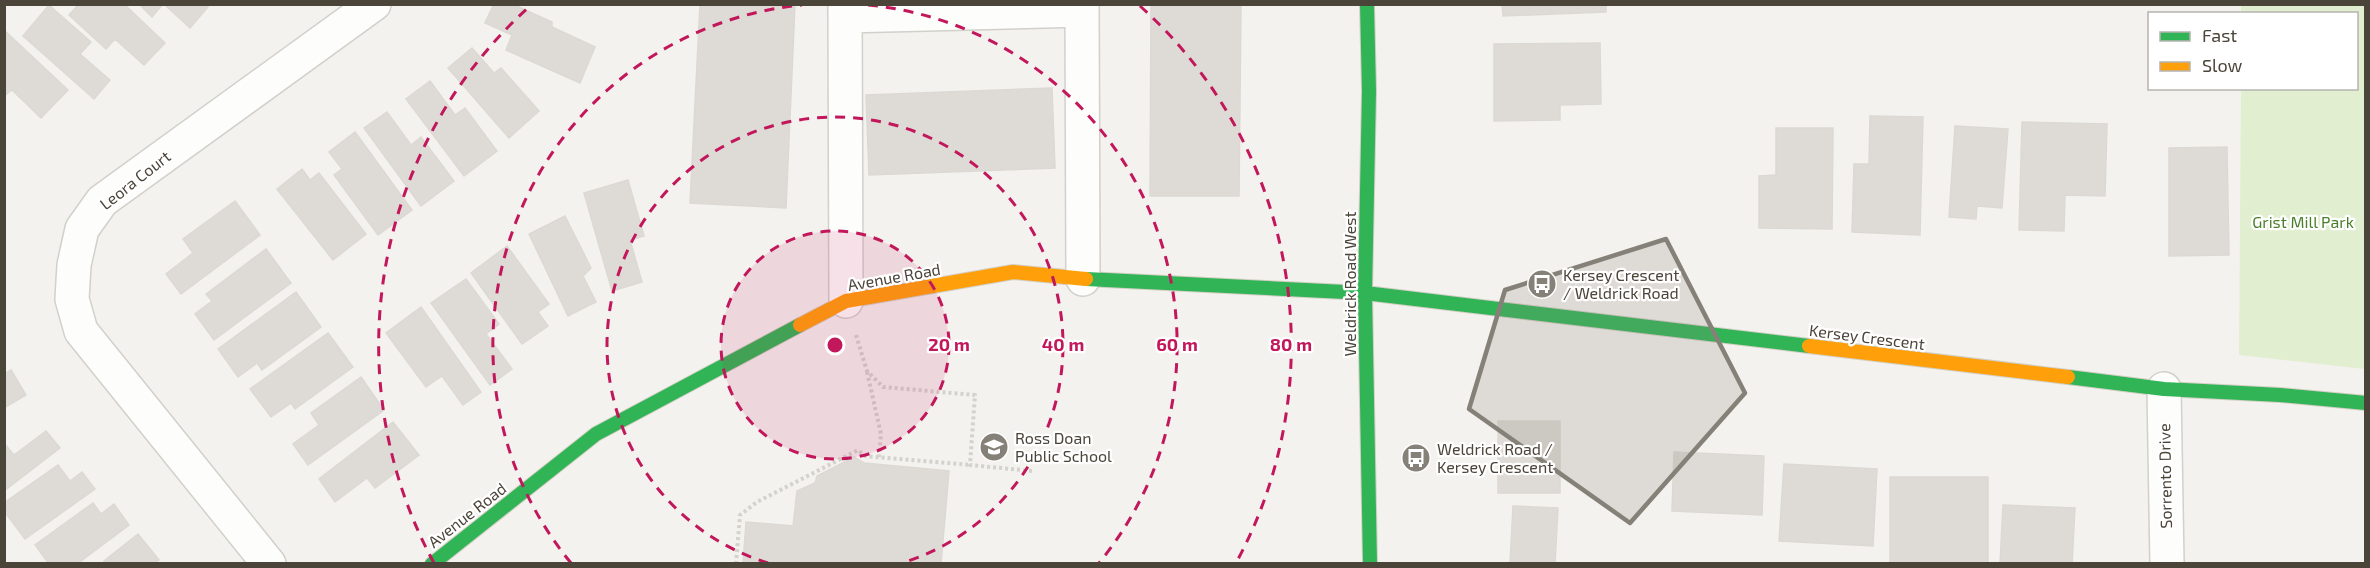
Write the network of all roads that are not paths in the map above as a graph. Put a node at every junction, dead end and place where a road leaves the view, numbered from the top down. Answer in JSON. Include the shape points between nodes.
{"nodes":[{"id":1,"x":374,"y":4,"type":"edge"},
{"id":2,"x":1367,"y":4,"type":"edge"},
{"id":3,"x":1082,"y":7,"type":"edge"},
{"id":4,"x":845,"y":10,"type":"edge"},
{"id":5,"x":1083,"y":279,"type":"junction"},
{"id":6,"x":1365,"y":293,"type":"junction"},
{"id":7,"x":846,"y":301,"type":"junction"},
{"id":8,"x":2164,"y":389,"type":"junction"},
{"id":9,"x":2366,"y":404,"type":"edge"},
{"id":10,"x":269,"y":564,"type":"edge"},
{"id":11,"x":432,"y":564,"type":"edge"},
{"id":12,"x":1370,"y":564,"type":"edge"},
{"id":13,"x":2168,"y":564,"type":"edge"}],
"edges":[{"from":1,"to":10,"type":"street","name":"Leora Court","via":[[102,201],[82,229],[74,265],[72,299],[81,331]]},
{"from":2,"to":6,"type":"street","name":"Weldrick Road West"},
{"from":3,"to":4,"type":"street"},
{"from":3,"to":5,"type":"street"},
{"from":4,"to":7,"type":"street"},
{"from":5,"to":6,"type":"street","name":"Avenue Road"},
{"from":5,"to":7,"type":"street","name":"Avenue Road","via":[[1013,272]]},
{"from":6,"to":8,"type":"street","name":"Kersey Crescent"},
{"from":6,"to":12,"type":"street","name":"Weldrick Road West"},
{"from":7,"to":11,"type":"street","name":"Avenue Road","via":[[596,434]]},
{"from":8,"to":9,"type":"street","name":"Kersey Crescent"},
{"from":8,"to":13,"type":"street","name":"Sorrento Drive"}]}
